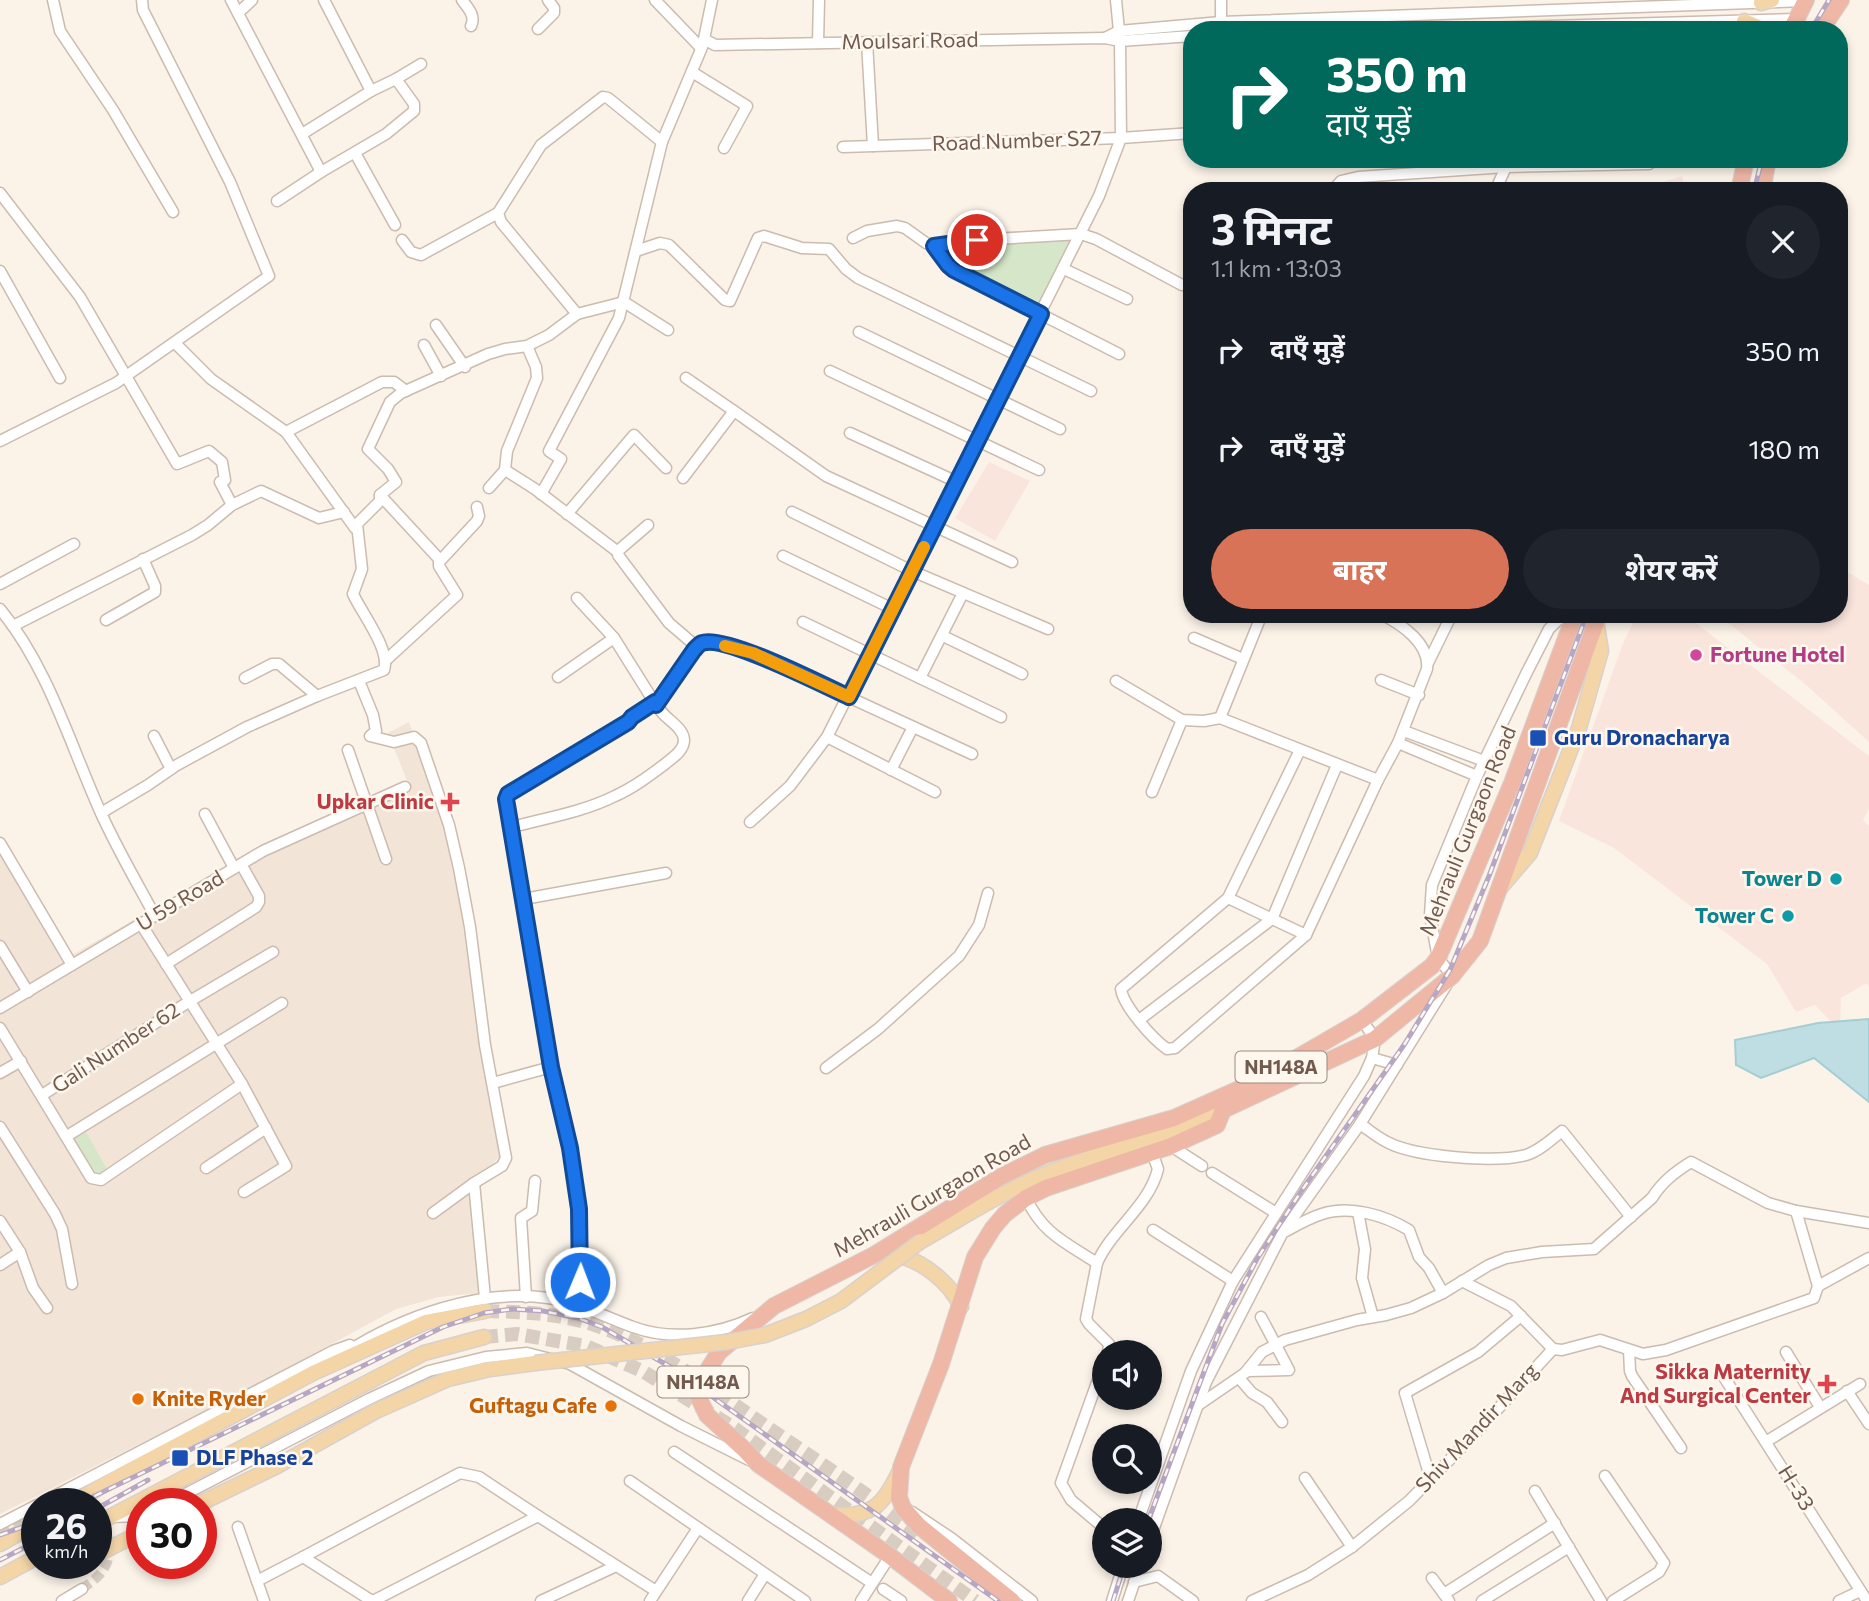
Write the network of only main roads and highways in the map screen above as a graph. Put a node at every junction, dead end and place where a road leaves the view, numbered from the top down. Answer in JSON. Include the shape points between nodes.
{"nodes":[{"id":1,"x":1841,"y":0,"type":"edge"},
{"id":2,"x":1805,"y":1,"type":"edge"},
{"id":3,"x":1795,"y":21,"type":"edge"},
{"id":4,"x":1827,"y":21,"type":"edge"},
{"id":5,"x":1572,"y":623,"type":"edge"},
{"id":6,"x":1596,"y":623,"type":"edge"},
{"id":7,"x":1223,"y":1110,"type":"junction"},
{"id":8,"x":874,"y":1255,"type":"junction"},
{"id":9,"x":485,"y":1304,"type":"tunnel mouth"},
{"id":10,"x":961,"y":1307,"type":"junction"},
{"id":11,"x":484,"y":1337,"type":"tunnel mouth"},
{"id":12,"x":192,"y":1425,"type":"road end"},
{"id":13,"x":213,"y":1426,"type":"junction"},
{"id":14,"x":901,"y":1467,"type":"junction"},
{"id":15,"x":99,"y":1488,"type":"edge"},
{"id":16,"x":217,"y":1495,"type":"edge"},
{"id":17,"x":112,"y":1515,"type":"edge"},
{"id":18,"x":832,"y":1515,"type":"junction"},
{"id":19,"x":21,"y":1532,"type":"edge"},
{"id":20,"x":0,"y":1544,"type":"edge"},
{"id":21,"x":21,"y":1566,"type":"edge"},
{"id":22,"x":0,"y":1577,"type":"edge"},
{"id":23,"x":950,"y":1601,"type":"edge"},
{"id":24,"x":1013,"y":1601,"type":"edge"}],
"edges":[{"from":1,"to":4,"type":"highway"},
{"from":2,"to":3,"type":"highway"},
{"from":5,"to":8,"type":"highway","name":"Mehrauli Gurgaon Road","number":"NH148A","via":[[1512,783],[1432,966],[1362,1020],[1257,1081],[1174,1118],[1045,1155],[1002,1176]]},
{"from":6,"to":7,"type":"highway","number":"NH148A","via":[[1480,941],[1452,976],[1376,1039]]},
{"from":7,"to":10,"type":"highway","number":"NH148A","via":[[1217,1125],[1171,1146],[1026,1198],[1005,1214],[975,1257]]},
{"from":7,"to":16,"type":"main road","bridge":true,"via":[[1006,1193],[921,1241],[841,1301],[765,1335],[490,1369],[448,1379],[376,1411]]},
{"from":8,"to":10,"type":"main road","via":[[900,1256],[923,1268],[948,1285]]},
{"from":8,"to":18,"type":"highway","name":"Mehrauli Gurgaon Road","number":"NH148A","via":[[774,1306],[719,1352],[698,1396],[707,1415],[758,1464]]},
{"from":9,"to":13,"type":"main road","via":[[426,1322],[313,1373]]},
{"from":10,"to":14,"type":"highway","number":"NH148A"},
{"from":11,"to":17,"type":"main road","via":[[424,1353]]},
{"from":12,"to":13,"type":"main road"},
{"from":13,"to":15,"type":"main road"},
{"from":14,"to":18,"type":"main road","via":[[888,1496],[868,1511]]},
{"from":14,"to":24,"type":"highway","number":"NH148A","via":[[903,1508]]},
{"from":18,"to":23,"type":"highway","name":"Mehrauli Gurgaon Road","number":"NH148A"},
{"from":19,"to":20,"type":"main road"},
{"from":21,"to":22,"type":"main road"}]}
